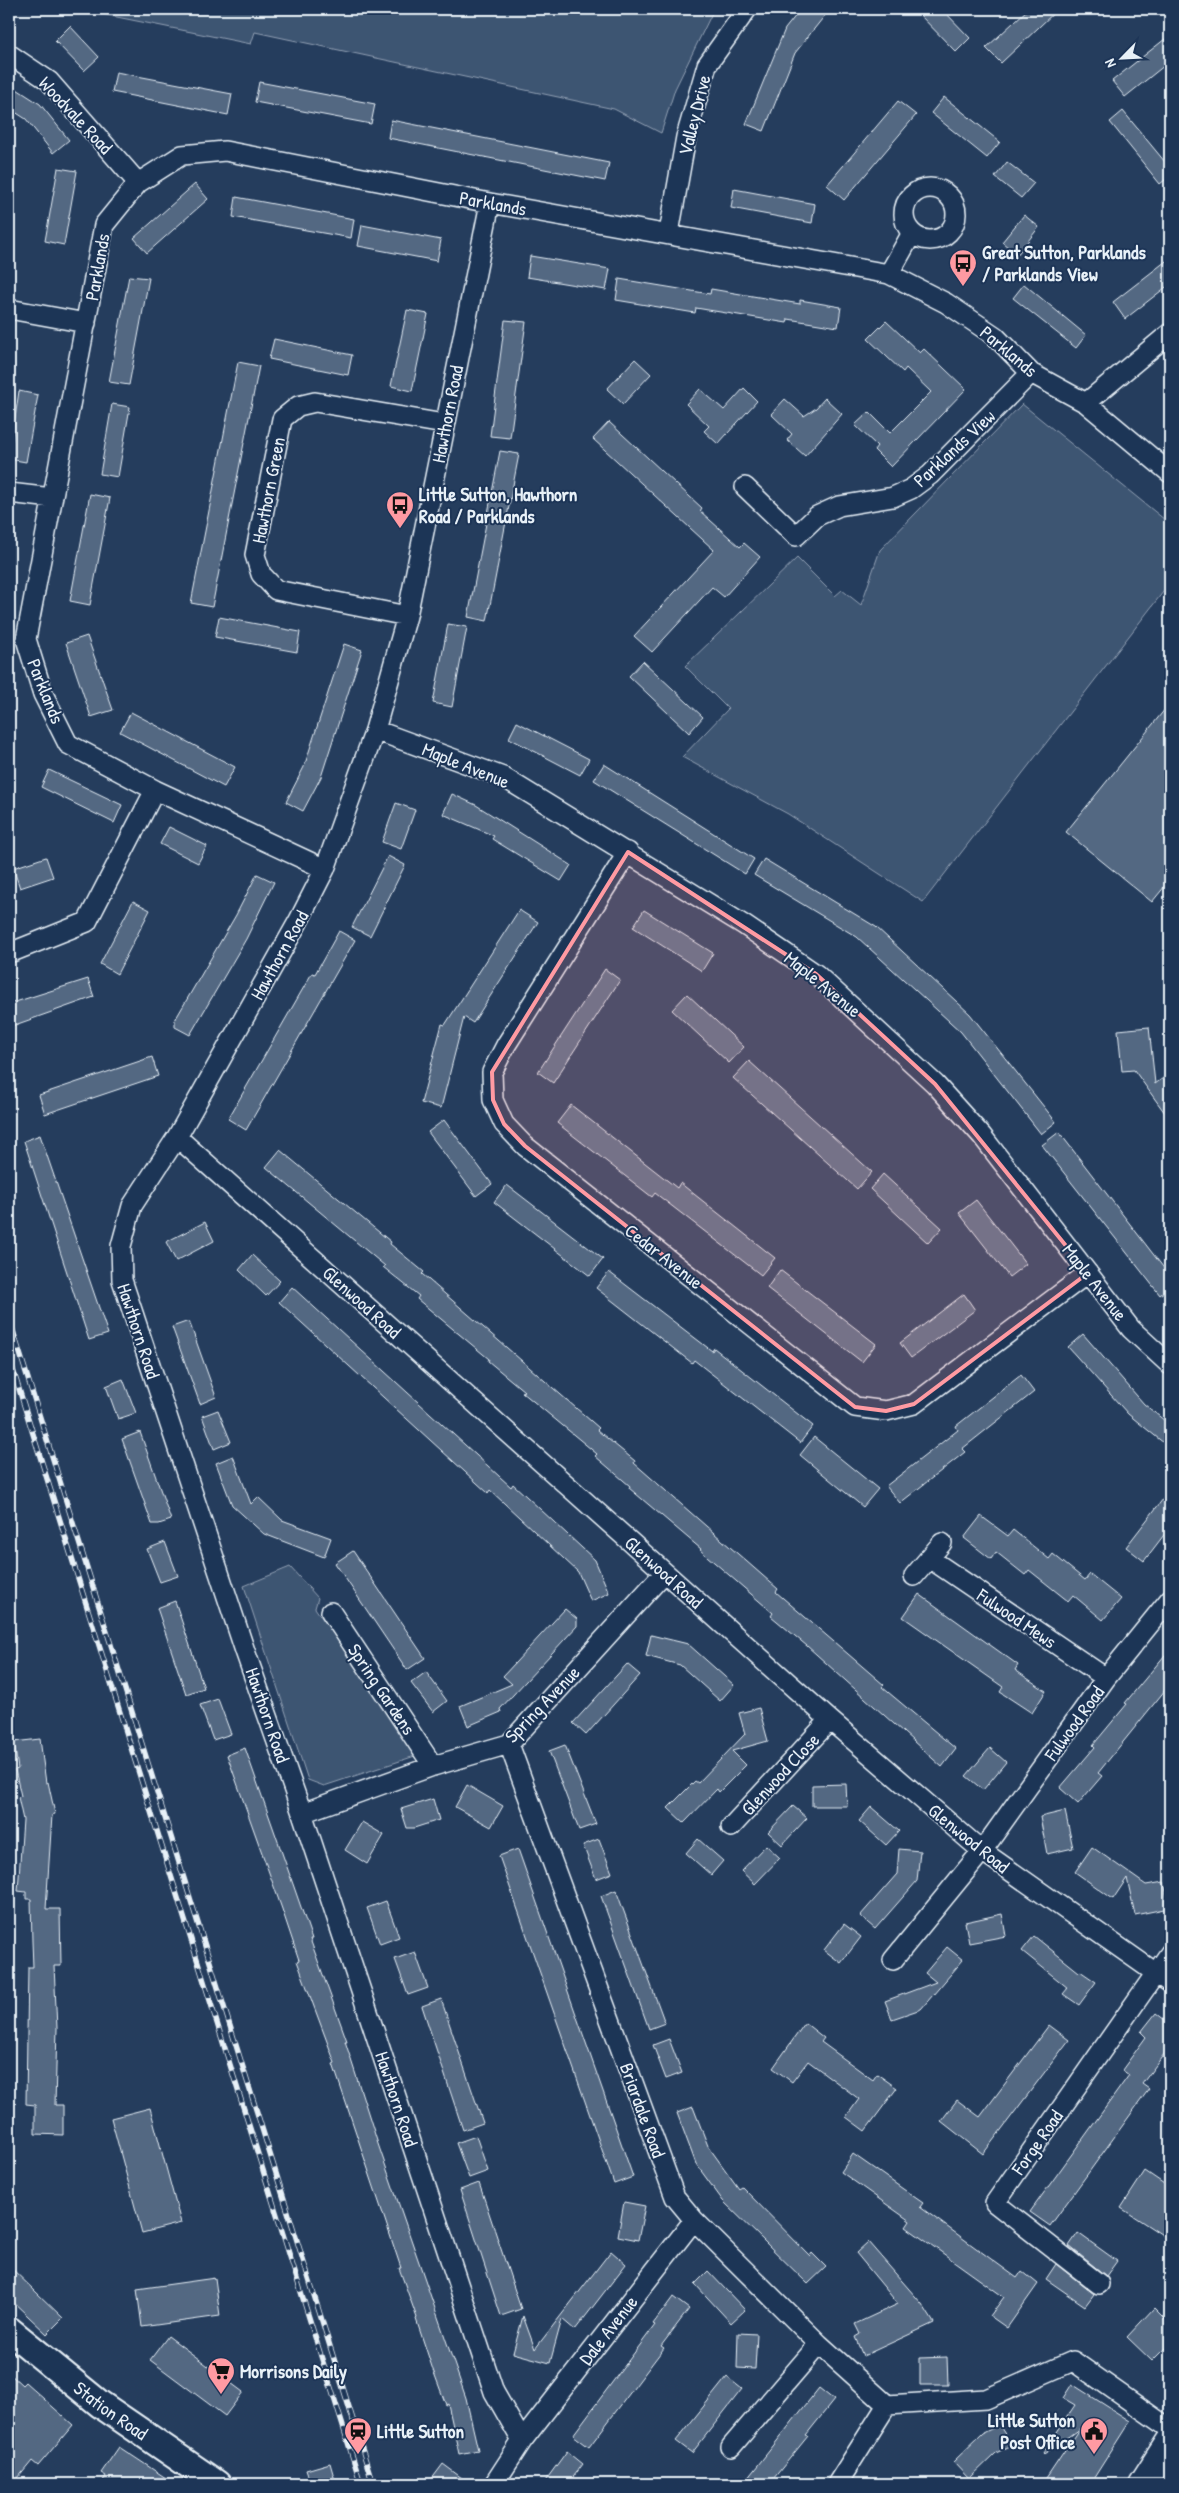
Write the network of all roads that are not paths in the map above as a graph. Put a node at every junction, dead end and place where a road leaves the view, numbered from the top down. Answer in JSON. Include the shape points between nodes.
{"nodes":[{"id":1,"x":747,"y":9,"type":"edge"},
{"id":2,"x":9,"y":54,"type":"edge"},
{"id":3,"x":138,"y":183,"type":"junction"},
{"id":4,"x":490,"y":203,"type":"junction"},
{"id":5,"x":669,"y":233,"type":"junction"},
{"id":6,"x":912,"y":233,"type":"dead end"},
{"id":7,"x":890,"y":274,"type":"junction"},
{"id":8,"x":9,"y":309,"type":"edge"},
{"id":9,"x":86,"y":323,"type":"junction"},
{"id":10,"x":1170,"y":334,"type":"edge"},
{"id":11,"x":1031,"y":372,"type":"junction"},
{"id":12,"x":1086,"y":404,"type":"junction"},
{"id":13,"x":444,"y":424,"type":"junction"},
{"id":14,"x":1170,"y":473,"type":"edge"},
{"id":15,"x":745,"y":487,"type":"dead end"},
{"id":16,"x":9,"y":493,"type":"edge"},
{"id":17,"x":52,"y":498,"type":"junction"},
{"id":18,"x":406,"y":616,"type":"junction"},
{"id":19,"x":375,"y":730,"type":"junction"},
{"id":20,"x":155,"y":790,"type":"junction"},
{"id":21,"x":628,"y":852,"type":"junction"},
{"id":22,"x":325,"y":869,"type":"junction"},
{"id":23,"x":12,"y":952,"type":"dead end"},
{"id":24,"x":177,"y":1137,"type":"junction"},
{"id":25,"x":1088,"y":1273,"type":"junction"},
{"id":26,"x":1170,"y":1365,"type":"edge"},
{"id":27,"x":942,"y":1543,"type":"dead end"},
{"id":28,"x":929,"y":1558,"type":"junction"},
{"id":29,"x":664,"y":1573,"type":"junction"},
{"id":30,"x":914,"y":1576,"type":"dead end"},
{"id":31,"x":1169,"y":1602,"type":"edge"},
{"id":32,"x":331,"y":1612,"type":"dead end"},
{"id":33,"x":1106,"y":1678,"type":"junction"},
{"id":34,"x":830,"y":1720,"type":"junction"},
{"id":35,"x":509,"y":1744,"type":"junction"},
{"id":36,"x":433,"y":1766,"type":"junction"},
{"id":37,"x":302,"y":1813,"type":"junction"},
{"id":38,"x":731,"y":1827,"type":"dead end"},
{"id":39,"x":982,"y":1851,"type":"junction"},
{"id":40,"x":1170,"y":1953,"type":"edge"},
{"id":41,"x":893,"y":1960,"type":"dead end"},
{"id":42,"x":1163,"y":1978,"type":"edge"},
{"id":43,"x":694,"y":2220,"type":"junction"},
{"id":44,"x":1099,"y":2284,"type":"dead end"},
{"id":45,"x":9,"y":2330,"type":"edge"},
{"id":46,"x":819,"y":2344,"type":"junction"},
{"id":47,"x":887,"y":2406,"type":"junction"},
{"id":48,"x":1170,"y":2429,"type":"edge"},
{"id":49,"x":522,"y":2441,"type":"junction"},
{"id":50,"x":1170,"y":2442,"type":"edge"},
{"id":51,"x":731,"y":2447,"type":"dead end"},
{"id":52,"x":217,"y":2484,"type":"edge"},
{"id":53,"x":494,"y":2484,"type":"edge"},
{"id":54,"x":837,"y":2484,"type":"edge"},
{"id":55,"x":1143,"y":2484,"type":"edge"}],
"edges":[{"from":1,"to":5,"type":"street","name":"Valley Drive","via":[[706,65],[686,137]]},
{"from":2,"to":3,"type":"street","name":"Woodvale Road","via":[[49,81]]},
{"from":3,"to":4,"type":"street","name":"Parklands","via":[[182,155],[225,151]]},
{"from":3,"to":9,"type":"street","name":"Parklands","via":[[104,225]]},
{"from":4,"to":5,"type":"street","name":"Parklands"},
{"from":4,"to":13,"type":"street","name":"Hawthorn Road"},
{"from":5,"to":7,"type":"street","name":"Parklands"},
{"from":6,"to":7,"type":"street"},
{"from":7,"to":11,"type":"street","name":"Parklands","via":[[946,303],[995,336]]},
{"from":8,"to":9,"type":"street"},
{"from":9,"to":17,"type":"street","name":"Parklands"},
{"from":10,"to":12,"type":"street"},
{"from":11,"to":12,"type":"street","name":"Parklands"},
{"from":11,"to":15,"type":"street","name":"Parklands View","via":[[930,476],[893,497],[839,506],[817,516],[796,536]]},
{"from":12,"to":14,"type":"street","name":"Parklands"},
{"from":13,"to":18,"type":"street","name":"Hawthorn Road"},
{"from":13,"to":18,"type":"street","name":"Hawthorn Green","via":[[315,402],[298,406],[282,419],[255,555],[261,574],[276,590]]},
{"from":16,"to":17,"type":"street"},
{"from":17,"to":20,"type":"street","name":"Parklands","via":[[26,639],[43,694],[68,744]]},
{"from":18,"to":19,"type":"street","name":"Hawthorn Road"},
{"from":19,"to":21,"type":"street","name":"Maple Avenue","via":[[503,777]]},
{"from":19,"to":22,"type":"street","name":"Hawthorn Road"},
{"from":20,"to":22,"type":"street","name":"Parklands"},
{"from":20,"to":23,"type":"street","via":[[87,922]]},
{"from":21,"to":25,"type":"street","name":"Maple Avenue","via":[[816,974],[855,1009],[935,1084],[982,1136]]},
{"from":21,"to":25,"type":"street","name":"Cedar Avenue","via":[[492,1072],[496,1108],[504,1124],[525,1146],[855,1407],[886,1411],[914,1404]]},
{"from":22,"to":24,"type":"street","name":"Hawthorn Road"},
{"from":24,"to":29,"type":"street","name":"Glenwood Road"},
{"from":24,"to":37,"type":"street","name":"Hawthorn Road","via":[[132,1206],[121,1246],[122,1280]]},
{"from":25,"to":26,"type":"street","name":"Maple Avenue","via":[[1132,1329]]},
{"from":27,"to":28,"type":"street"},
{"from":28,"to":30,"type":"street"},
{"from":28,"to":33,"type":"street","name":"Fulwood Mews"},
{"from":29,"to":34,"type":"street","name":"Glenwood Road"},
{"from":29,"to":35,"type":"street","name":"Spring Avenue"},
{"from":31,"to":33,"type":"street","name":"Fulwood Road"},
{"from":32,"to":36,"type":"street","name":"Spring Gardens"},
{"from":33,"to":39,"type":"street","name":"Fulwood Road"},
{"from":34,"to":38,"type":"street","name":"Glenwood Close"},
{"from":34,"to":39,"type":"street","name":"Glenwood Road"},
{"from":35,"to":36,"type":"street","name":"Spring Avenue"},
{"from":35,"to":43,"type":"street","name":"Briardale Road","via":[[675,2197]]},
{"from":36,"to":37,"type":"street","name":"Spring Avenue"},
{"from":37,"to":49,"type":"street","name":"Hawthorn Road","via":[[494,2392]]},
{"from":39,"to":41,"type":"street","name":"Fulwood Road"},
{"from":39,"to":42,"type":"street","name":"Glenwood Road"},
{"from":40,"to":42,"type":"street"},
{"from":42,"to":44,"type":"street","name":"Forge Road","via":[[995,2203]]},
{"from":43,"to":46,"type":"street","name":"Briardale Road"},
{"from":43,"to":49,"type":"street","name":"Dale Avenue"},
{"from":45,"to":52,"type":"main road","name":"Station Road","via":[[100,2404]]},
{"from":46,"to":47,"type":"street","name":"Briardale Road"},
{"from":46,"to":51,"type":"street"},
{"from":47,"to":48,"type":"street","via":[[986,2400],[1073,2361]]},
{"from":47,"to":54,"type":"street"},
{"from":49,"to":53,"type":"street","name":"Dale Avenue"},
{"from":50,"to":55,"type":"main road"}]}
